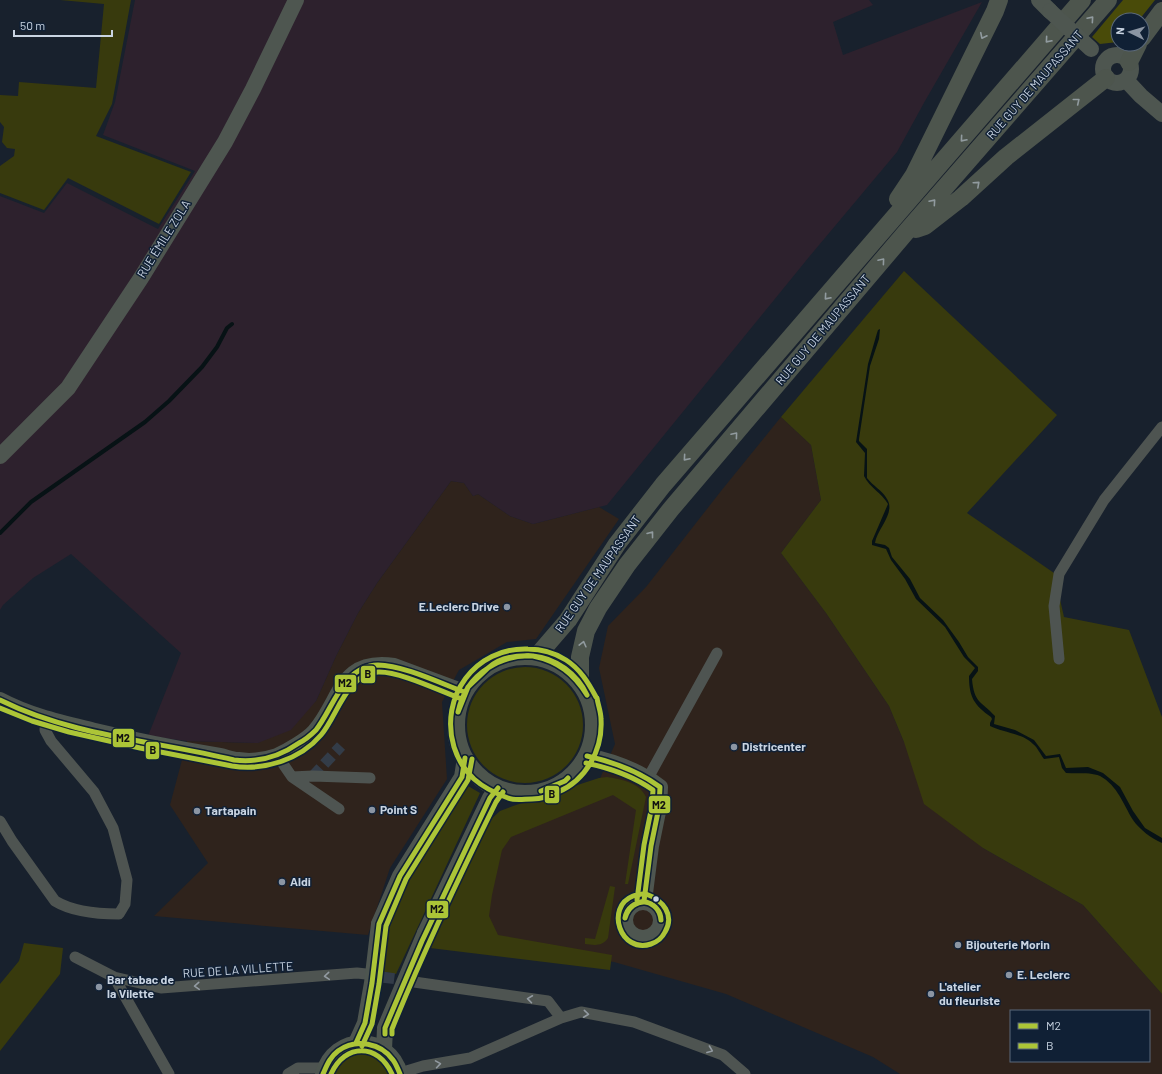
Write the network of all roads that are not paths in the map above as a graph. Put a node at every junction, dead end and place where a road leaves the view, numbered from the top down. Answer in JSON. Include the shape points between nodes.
{"nodes":[{"id":1,"x":296,"y":0,"type":"edge"},
{"id":2,"x":999,"y":0,"type":"edge"},
{"id":3,"x":1082,"y":0,"type":"edge"},
{"id":4,"x":1108,"y":0,"type":"edge"},
{"id":5,"x":1044,"y":5,"type":"edge"},
{"id":6,"x":1162,"y":11,"type":"edge"},
{"id":7,"x":1150,"y":27,"type":"edge"},
{"id":8,"x":1135,"y":52,"type":"edge"},
{"id":9,"x":1105,"y":70,"type":"junction"},
{"id":10,"x":1128,"y":71,"type":"junction"},
{"id":11,"x":1162,"y":114,"type":"edge"},
{"id":12,"x":907,"y":231,"type":"junction"},
{"id":13,"x":852,"y":267,"type":"junction"},
{"id":14,"x":1162,"y":427,"type":"edge"},
{"id":15,"x":0,"y":456,"type":"edge"},
{"id":16,"x":718,"y":653,"type":"dead end"},
{"id":17,"x":537,"y":656,"type":"junction"},
{"id":18,"x":1059,"y":660,"type":"dead end"},
{"id":19,"x":580,"y":683,"type":"junction"},
{"id":20,"x":464,"y":692,"type":"junction"},
{"id":21,"x":0,"y":700,"type":"edge"},
{"id":22,"x":46,"y":718,"type":"junction"},
{"id":23,"x":277,"y":755,"type":"junction"},
{"id":24,"x":587,"y":756,"type":"junction"},
{"id":25,"x":465,"y":758,"type":"junction"},
{"id":26,"x":292,"y":777,"type":"junction"},
{"id":27,"x":370,"y":778,"type":"dead end"},
{"id":28,"x":648,"y":778,"type":"junction"},
{"id":29,"x":498,"y":788,"type":"junction"},
{"id":30,"x":339,"y":809,"type":"dead end"},
{"id":31,"x":0,"y":821,"type":"edge"},
{"id":32,"x":644,"y":901,"type":"dead end"},
{"id":33,"x":75,"y":957,"type":"dead end"},
{"id":34,"x":366,"y":974,"type":"tunnel mouth"},
{"id":35,"x":114,"y":976,"type":"junction"},
{"id":36,"x":414,"y":982,"type":"tunnel mouth"},
{"id":37,"x":561,"y":1018,"type":"junction"},
{"id":38,"x":356,"y":1043,"type":"junction"},
{"id":39,"x":384,"y":1050,"type":"junction"},
{"id":40,"x":324,"y":1071,"type":"edge"},
{"id":41,"x":169,"y":1074,"type":"edge"},
{"id":42,"x":288,"y":1074,"type":"edge"},
{"id":43,"x":400,"y":1074,"type":"edge"},
{"id":44,"x":745,"y":1074,"type":"edge"}],
"edges":[{"from":1,"to":15,"type":"street","name":"RUE ÉMILE ZOLA","via":[[225,142],[141,278],[68,388]]},
{"from":2,"to":13,"type":"main road","one_way":true,"via":[[914,175]]},
{"from":3,"to":13,"type":"main road","name":"RUE GUY DE MAUPASSANT","one_way":true},
{"from":12,"to":4,"type":"main road","name":"RUE GUY DE MAUPASSANT","one_way":true},
{"from":5,"to":9,"type":"street","bridge":true,"via":[[1090,49]]},
{"from":6,"to":7,"type":"main road"},
{"from":8,"to":10,"type":"main road"},
{"from":9,"to":10,"type":"street","via":[[1114,83],[1118,83]]},
{"from":9,"to":10,"type":"street","via":[[1113,56],[1117,55],[1126,58]]},
{"from":12,"to":9,"type":"main road","one_way":true,"via":[[925,226],[961,198]]},
{"from":10,"to":11,"type":"street","via":[[1141,96]]},
{"from":19,"to":12,"type":"main road","name":"RUE GUY DE MAUPASSANT","one_way":true,"via":[[580,657],[586,631],[627,565]]},
{"from":13,"to":17,"type":"main road","name":"RUE GUY DE MAUPASSANT","one_way":true,"via":[[663,485],[617,544],[568,620]]},
{"from":14,"to":18,"type":"street","via":[[1104,500],[1059,574],[1054,606]]},
{"from":16,"to":28,"type":"street"},
{"from":17,"to":19,"type":"main road","via":[[553,661],[568,670]]},
{"from":17,"to":20,"type":"main road","via":[[515,656],[495,663],[477,675]]},
{"from":19,"to":24,"type":"main road","via":[[590,700],[594,718],[593,738]]},
{"from":20,"to":23,"type":"street","via":[[394,666],[362,668],[344,683],[314,732],[298,745]]},
{"from":20,"to":25,"type":"main road","via":[[457,714],[457,736]]},
{"from":21,"to":22,"type":"street","via":[[14,708]]},
{"from":22,"to":23,"type":"street","via":[[128,739],[239,761],[261,760]]},
{"from":22,"to":31,"type":"street","via":[[45,730],[51,741],[94,792],[113,828],[127,880],[125,904],[119,914],[81,910],[63,906],[55,900]]},
{"from":23,"to":26,"type":"street"},
{"from":24,"to":28,"type":"street","via":[[607,760]]},
{"from":24,"to":29,"type":"main road","via":[[574,773],[558,786],[538,793],[518,793]]},
{"from":25,"to":29,"type":"main road","via":[[479,776]]},
{"from":25,"to":38,"type":"street","bridge":true,"via":[[462,777],[400,876],[379,924],[365,1023]]},
{"from":26,"to":27,"type":"street"},
{"from":26,"to":30,"type":"street"},
{"from":28,"to":32,"type":"street","via":[[660,787],[660,800]]},
{"from":29,"to":39,"type":"street","bridge":true,"via":[[490,798],[425,933],[385,1028]]},
{"from":33,"to":35,"type":"street","name":"RUE DE LA VILLETTE"},
{"from":34,"to":35,"type":"street","name":"RUE DE LA VILLETTE","one_way":true,"via":[[161,988]]},
{"from":35,"to":41,"type":"street"},
{"from":37,"to":36,"type":"street","one_way":true,"via":[[548,1001]]},
{"from":43,"to":37,"type":"street","one_way":true,"via":[[423,1066],[470,1058]]},
{"from":37,"to":44,"type":"street","one_way":true,"via":[[581,1012],[634,1022],[723,1055]]},
{"from":38,"to":39,"type":"street","via":[[376,1045]]},
{"from":38,"to":40,"type":"street","via":[[337,1052]]},
{"from":39,"to":43,"type":"street","via":[[397,1064]]},
{"from":40,"to":42,"type":"street","via":[[298,1068]]}]}
